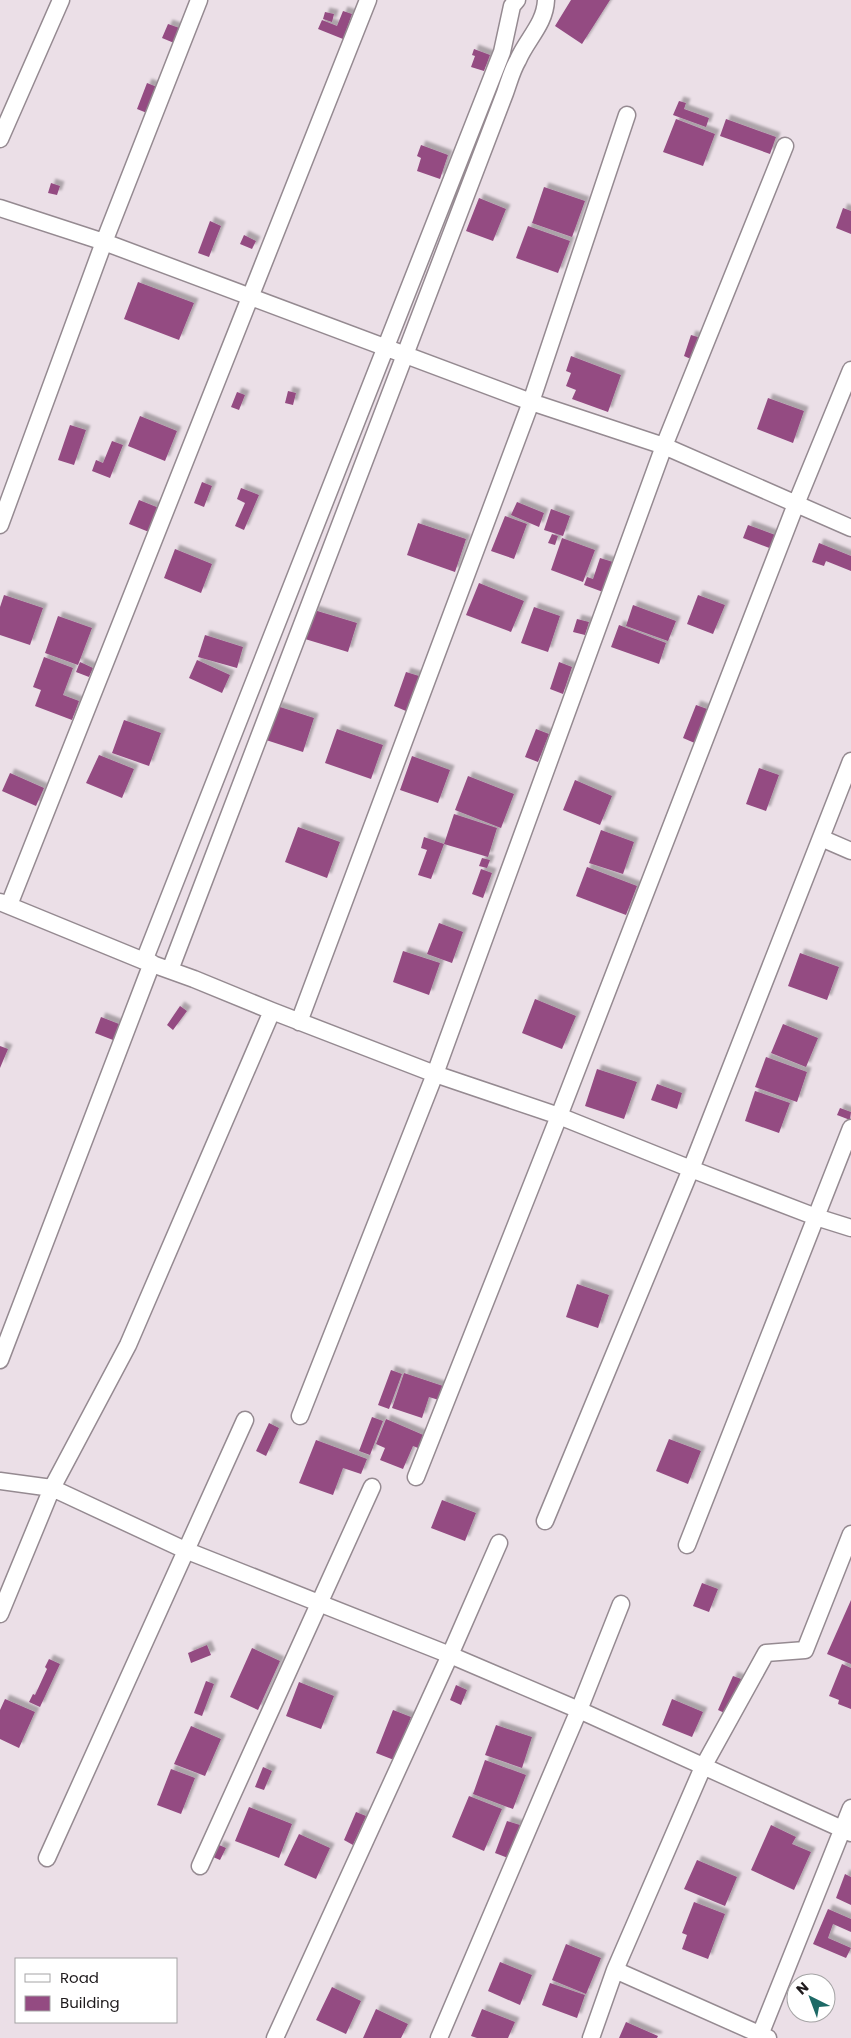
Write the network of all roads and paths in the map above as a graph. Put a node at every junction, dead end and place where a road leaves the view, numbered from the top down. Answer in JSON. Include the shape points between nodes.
{"nodes":[{"id":1,"x":61,"y":0,"type":"edge"},
{"id":2,"x":199,"y":0,"type":"edge"},
{"id":3,"x":368,"y":0,"type":"edge"},
{"id":4,"x":517,"y":0,"type":"edge"},
{"id":5,"x":546,"y":0,"type":"edge"},
{"id":6,"x":502,"y":52,"type":"junction"},
{"id":7,"x":518,"y":58,"type":"junction"},
{"id":8,"x":488,"y":87,"type":"junction"},
{"id":9,"x":504,"y":93,"type":"junction"},
{"id":10,"x":627,"y":116,"type":"dead end"},
{"id":11,"x":0,"y":139,"type":"edge"},
{"id":12,"x":785,"y":146,"type":"dead end"},
{"id":13,"x":0,"y":208,"type":"edge"},
{"id":14,"x":104,"y":242,"type":"junction"},
{"id":15,"x":251,"y":298,"type":"junction"},
{"id":16,"x":384,"y":348,"type":"junction"},
{"id":17,"x":404,"y":355,"type":"junction"},
{"id":18,"x":851,"y":370,"type":"edge"},
{"id":19,"x":530,"y":402,"type":"junction"},
{"id":20,"x":664,"y":446,"type":"junction"},
{"id":21,"x":796,"y":504,"type":"junction"},
{"id":22,"x":0,"y":525,"type":"edge"},
{"id":23,"x":851,"y":528,"type":"edge"},
{"id":24,"x":851,"y":761,"type":"edge"},
{"id":25,"x":821,"y":838,"type":"junction"},
{"id":26,"x":851,"y":851,"type":"edge"},
{"id":27,"x":5,"y":904,"type":"edge"},
{"id":28,"x":148,"y":962,"type":"junction"},
{"id":29,"x":170,"y":970,"type":"junction"},
{"id":30,"x":272,"y":1011,"type":"junction"},
{"id":31,"x":299,"y":1022,"type":"junction"},
{"id":32,"x":435,"y":1074,"type":"junction"},
{"id":33,"x":559,"y":1116,"type":"junction"},
{"id":34,"x":851,"y":1128,"type":"edge"},
{"id":35,"x":691,"y":1169,"type":"junction"},
{"id":36,"x":816,"y":1217,"type":"junction"},
{"id":37,"x":851,"y":1228,"type":"edge"},
{"id":38,"x":0,"y":1360,"type":"edge"},
{"id":39,"x":300,"y":1416,"type":"dead end"},
{"id":40,"x":245,"y":1420,"type":"dead end"},
{"id":41,"x":416,"y":1477,"type":"dead end"},
{"id":42,"x":0,"y":1481,"type":"edge"},
{"id":43,"x":372,"y":1487,"type":"dead end"},
{"id":44,"x":52,"y":1488,"type":"junction"},
{"id":45,"x":545,"y":1521,"type":"dead end"},
{"id":46,"x":851,"y":1534,"type":"edge"},
{"id":47,"x":499,"y":1543,"type":"dead end"},
{"id":48,"x":687,"y":1545,"type":"dead end"},
{"id":49,"x":185,"y":1550,"type":"junction"},
{"id":50,"x":320,"y":1602,"type":"junction"},
{"id":51,"x":621,"y":1604,"type":"dead end"},
{"id":52,"x":0,"y":1614,"type":"edge"},
{"id":53,"x":450,"y":1655,"type":"junction"},
{"id":54,"x":579,"y":1710,"type":"junction"},
{"id":55,"x":703,"y":1767,"type":"junction"},
{"id":56,"x":851,"y":1808,"type":"edge"},
{"id":57,"x":847,"y":1831,"type":"edge"},
{"id":58,"x":47,"y":1858,"type":"dead end"},
{"id":59,"x":200,"y":1866,"type":"dead end"},
{"id":60,"x":615,"y":1970,"type":"junction"},
{"id":61,"x":764,"y":2036,"type":"edge"},
{"id":62,"x":275,"y":2038,"type":"edge"},
{"id":63,"x":439,"y":2038,"type":"edge"},
{"id":64,"x":591,"y":2038,"type":"edge"}],
"edges":[{"from":1,"to":11,"type":"street"},
{"from":2,"to":14,"type":"street"},
{"from":3,"to":15,"type":"street"},
{"from":4,"to":6,"type":"street","via":[[512,6]]},
{"from":5,"to":7,"type":"street","via":[[540,24]]},
{"from":6,"to":7,"type":"street"},
{"from":6,"to":8,"type":"street"},
{"from":7,"to":9,"type":"street"},
{"from":8,"to":9,"type":"street"},
{"from":8,"to":16,"type":"street"},
{"from":9,"to":17,"type":"street"},
{"from":10,"to":19,"type":"street"},
{"from":12,"to":20,"type":"street"},
{"from":13,"to":14,"type":"street"},
{"from":14,"to":15,"type":"street"},
{"from":14,"to":22,"type":"street"},
{"from":15,"to":16,"type":"street"},
{"from":15,"to":27,"type":"street"},
{"from":16,"to":17,"type":"street"},
{"from":16,"to":28,"type":"street"},
{"from":17,"to":19,"type":"street"},
{"from":17,"to":29,"type":"street"},
{"from":18,"to":21,"type":"street"},
{"from":19,"to":20,"type":"street"},
{"from":19,"to":31,"type":"street"},
{"from":20,"to":21,"type":"street"},
{"from":20,"to":32,"type":"street"},
{"from":21,"to":23,"type":"street"},
{"from":21,"to":33,"type":"street"},
{"from":24,"to":25,"type":"street"},
{"from":25,"to":26,"type":"street"},
{"from":25,"to":35,"type":"street"},
{"from":27,"to":28,"type":"street"},
{"from":28,"to":29,"type":"street"},
{"from":28,"to":38,"type":"street"},
{"from":29,"to":30,"type":"street"},
{"from":30,"to":31,"type":"street"},
{"from":30,"to":44,"type":"street","via":[[128,1345]]},
{"from":31,"to":32,"type":"street"},
{"from":32,"to":33,"type":"street"},
{"from":32,"to":39,"type":"street"},
{"from":33,"to":35,"type":"street"},
{"from":33,"to":41,"type":"street"},
{"from":34,"to":36,"type":"street"},
{"from":35,"to":36,"type":"street"},
{"from":35,"to":45,"type":"street"},
{"from":36,"to":37,"type":"street"},
{"from":36,"to":48,"type":"street"},
{"from":40,"to":49,"type":"street"},
{"from":42,"to":44,"type":"street"},
{"from":43,"to":50,"type":"street"},
{"from":44,"to":49,"type":"street"},
{"from":44,"to":52,"type":"street"},
{"from":46,"to":55,"type":"street","via":[[805,1650],[766,1653]]},
{"from":47,"to":53,"type":"street"},
{"from":49,"to":50,"type":"street"},
{"from":49,"to":58,"type":"street"},
{"from":50,"to":53,"type":"street"},
{"from":50,"to":59,"type":"street"},
{"from":51,"to":54,"type":"street"},
{"from":53,"to":54,"type":"street"},
{"from":53,"to":62,"type":"street"},
{"from":54,"to":55,"type":"street"},
{"from":54,"to":63,"type":"street"},
{"from":55,"to":57,"type":"street"},
{"from":55,"to":60,"type":"street"},
{"from":56,"to":57,"type":"street"},
{"from":57,"to":61,"type":"street"},
{"from":60,"to":61,"type":"street"},
{"from":60,"to":64,"type":"street"}]}
